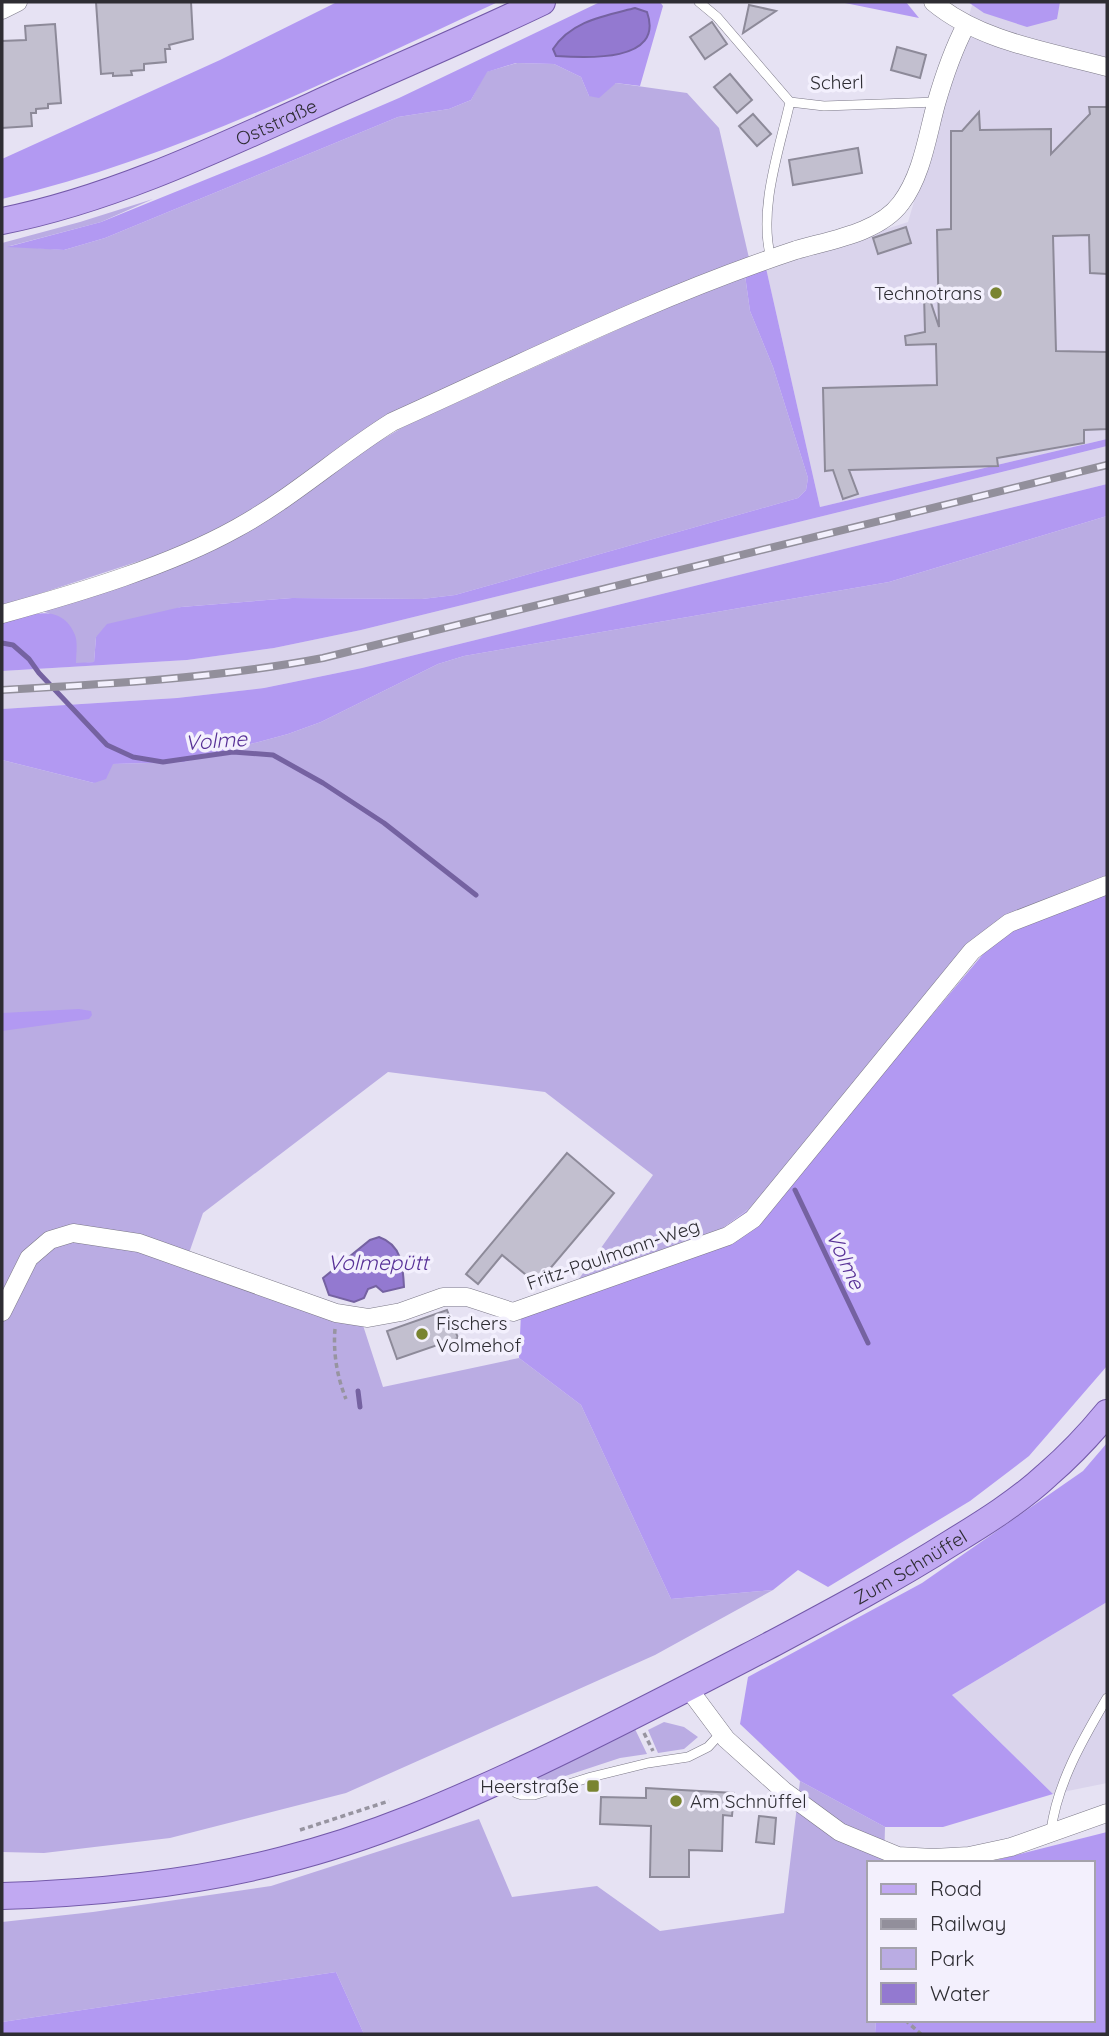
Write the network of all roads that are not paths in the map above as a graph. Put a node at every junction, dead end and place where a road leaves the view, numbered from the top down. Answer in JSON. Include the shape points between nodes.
{"nodes":[{"id":1,"x":18,"y":2,"type":"edge"},
{"id":2,"x":542,"y":2,"type":"edge"},
{"id":3,"x":699,"y":2,"type":"edge"},
{"id":4,"x":938,"y":5,"type":"edge"},
{"id":5,"x":2,"y":10,"type":"edge"},
{"id":6,"x":966,"y":25,"type":"junction"},
{"id":7,"x":1107,"y":67,"type":"edge"},
{"id":8,"x":790,"y":102,"type":"junction"},
{"id":9,"x":937,"y":102,"type":"junction"},
{"id":10,"x":2,"y":221,"type":"edge"},
{"id":11,"x":771,"y":259,"type":"junction"},
{"id":12,"x":2,"y":614,"type":"edge"},
{"id":13,"x":1107,"y":885,"type":"edge"},
{"id":14,"x":2,"y":1312,"type":"edge"},
{"id":15,"x":1107,"y":1413,"type":"edge"},
{"id":16,"x":688,"y":1688,"type":"junction"},
{"id":17,"x":1107,"y":1698,"type":"edge"},
{"id":18,"x":720,"y":1734,"type":"junction"},
{"id":19,"x":505,"y":1778,"type":"junction"},
{"id":20,"x":1107,"y":1813,"type":"edge"},
{"id":21,"x":1051,"y":1831,"type":"junction"},
{"id":22,"x":2,"y":1896,"type":"edge"}],
"edges":[{"from":1,"to":5,"type":"street"},
{"from":2,"to":10,"type":"main road","name":"Oststraße","via":[[220,148],[95,195]]},
{"from":3,"to":8,"type":"lane","name":"Scherl"},
{"from":4,"to":6,"type":"street"},
{"from":6,"to":7,"type":"street","via":[[999,39]]},
{"from":6,"to":9,"type":"street"},
{"from":8,"to":9,"type":"lane","name":"Scherl","via":[[824,106]]},
{"from":8,"to":11,"type":"lane","via":[[768,209],[766,239]]},
{"from":9,"to":11,"type":"street","via":[[920,167],[901,204],[864,229]]},
{"from":11,"to":12,"type":"street","via":[[668,298],[392,422],[272,507],[200,547]]},
{"from":13,"to":14,"type":"street","name":"Fritz-Paulmann-Weg","via":[[1009,923],[972,951],[753,1219],[729,1236],[513,1312],[467,1297],[443,1297],[368,1318],[335,1313],[139,1243],[73,1233],[50,1240],[29,1258]]},
{"from":15,"to":16,"type":"main road","name":"Zum Schnüffel","via":[[1047,1476],[984,1523],[855,1600]]},
{"from":16,"to":18,"type":"street"},
{"from":16,"to":19,"type":"main road"},
{"from":17,"to":21,"type":"lane","via":[[1068,1770]]},
{"from":18,"to":19,"type":"lane","via":[[688,1758],[648,1763],[534,1795],[516,1793]]},
{"from":18,"to":21,"type":"street","via":[[784,1791],[840,1832],[898,1856],[969,1856],[1011,1847]]},
{"from":19,"to":22,"type":"main road","via":[[402,1823],[285,1860],[146,1887]]},
{"from":20,"to":21,"type":"street"}]}
